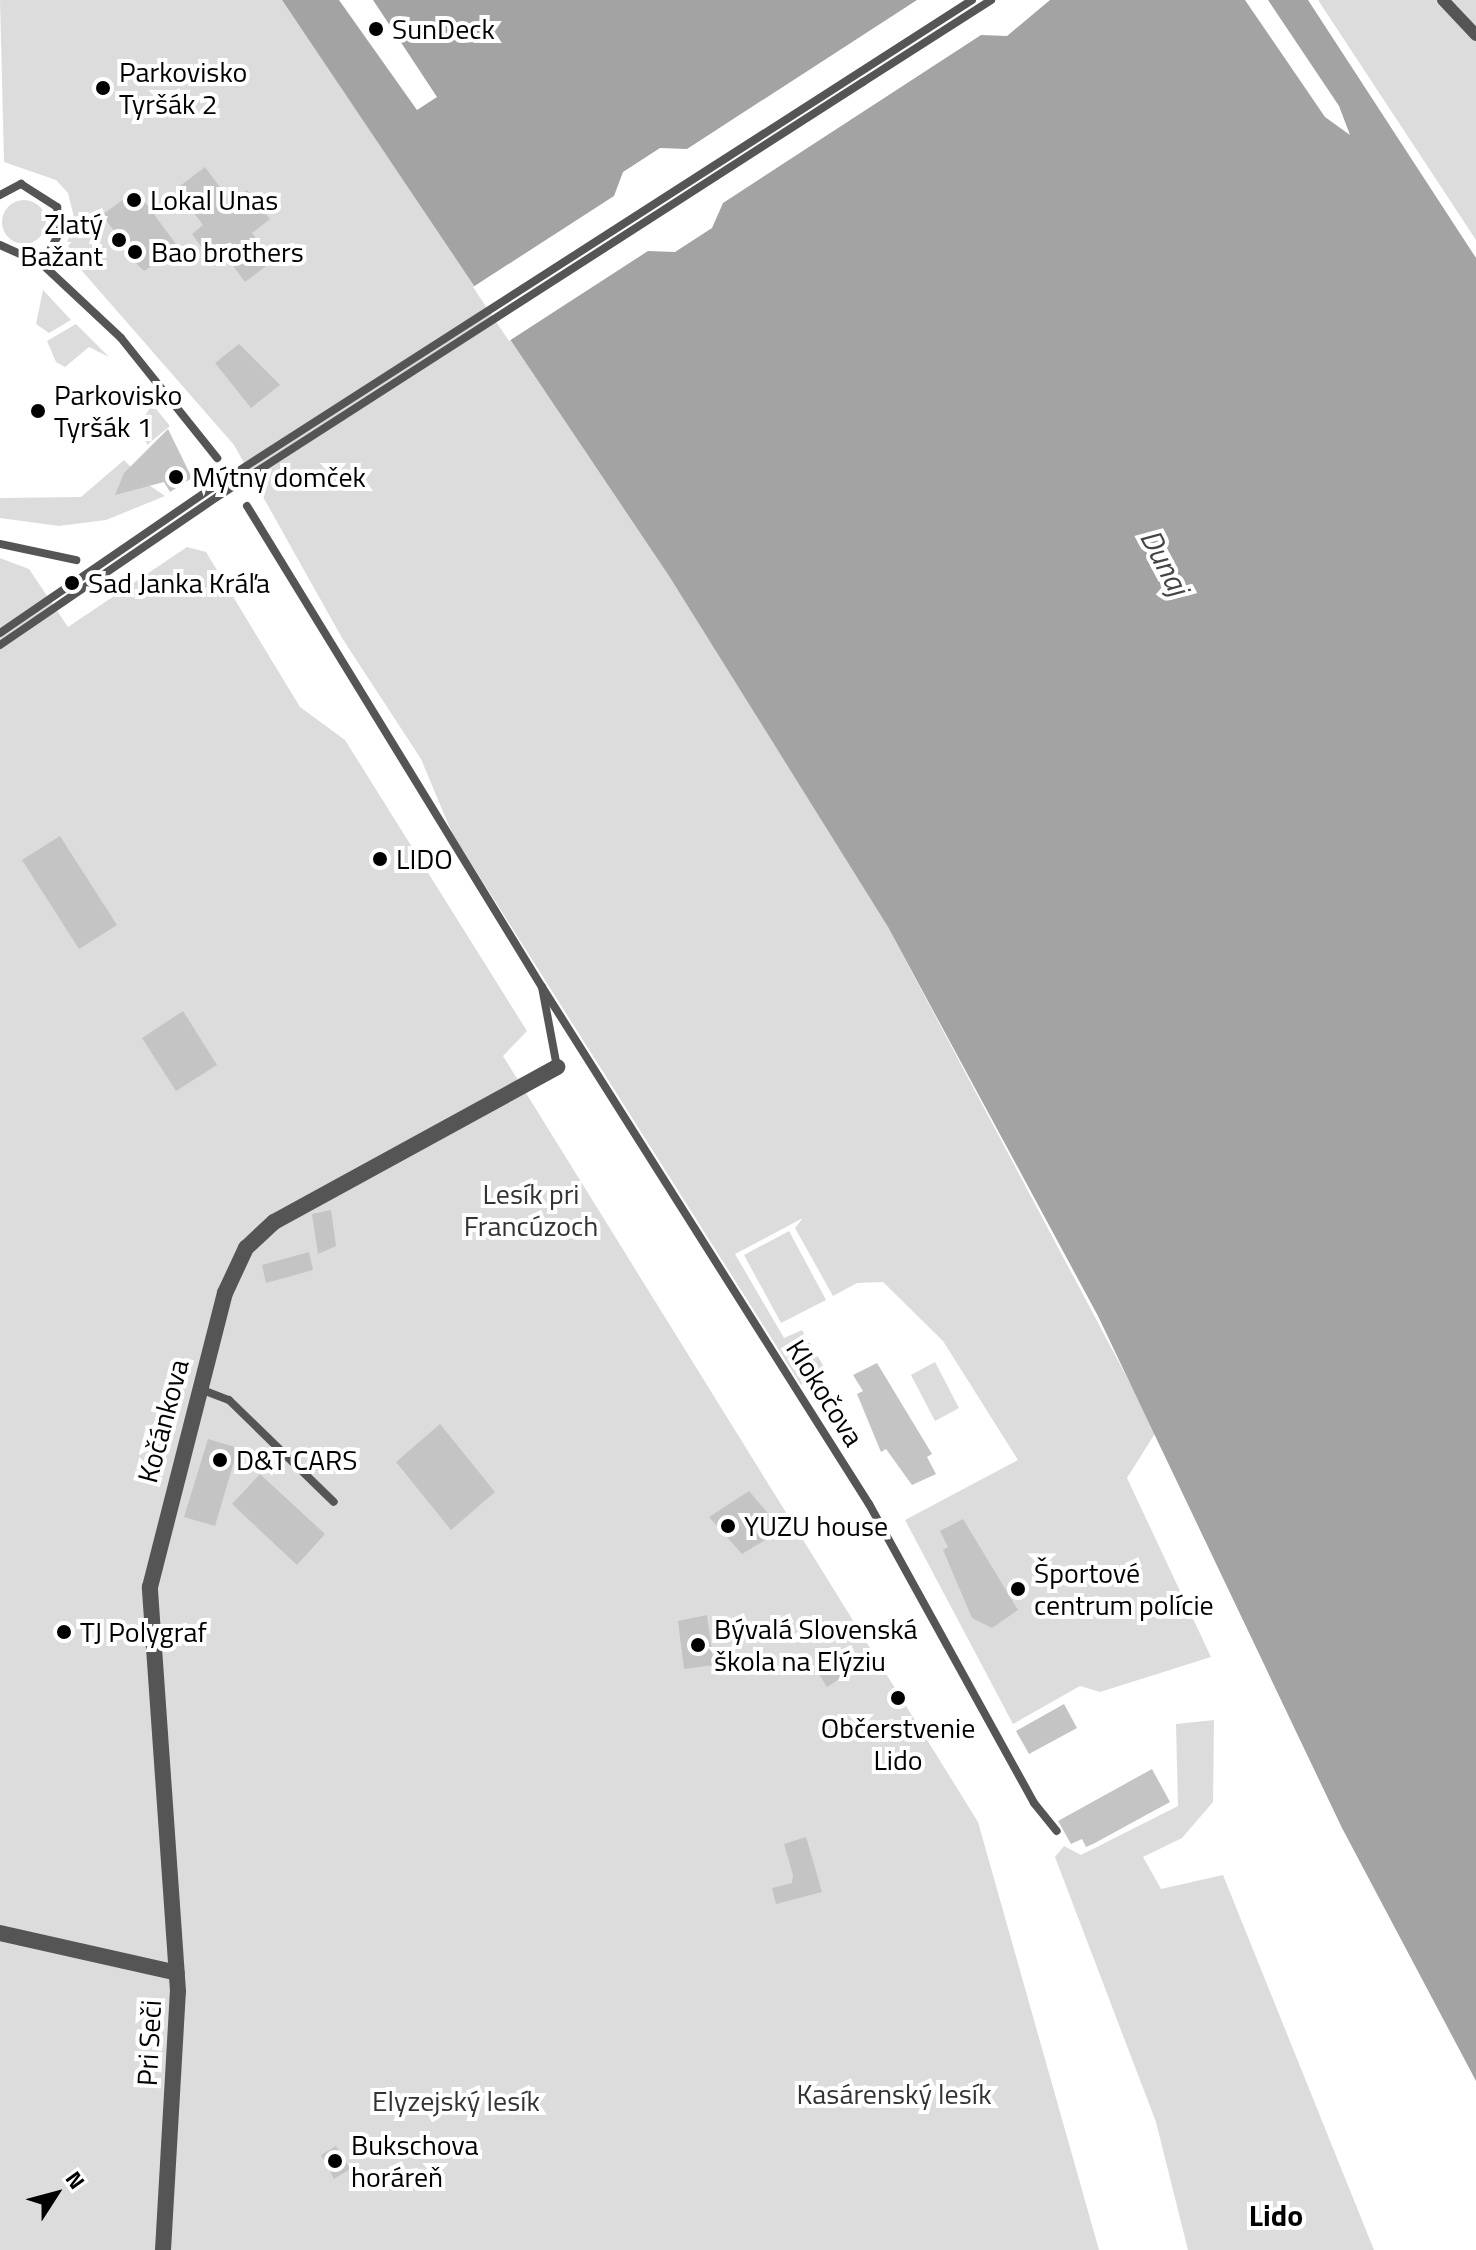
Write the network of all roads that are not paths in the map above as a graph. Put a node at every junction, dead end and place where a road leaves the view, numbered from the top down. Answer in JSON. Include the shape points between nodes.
{"nodes":[{"id":1,"x":972,"y":0,"type":"edge"},
{"id":2,"x":991,"y":0,"type":"edge"},
{"id":3,"x":1443,"y":0,"type":"edge"},
{"id":4,"x":1476,"y":35,"type":"edge"},
{"id":5,"x":0,"y":195,"type":"edge"},
{"id":6,"x":0,"y":245,"type":"edge"},
{"id":7,"x":42,"y":264,"type":"junction"},
{"id":8,"x":217,"y":458,"type":"dead end"},
{"id":9,"x":215,"y":492,"type":"junction"},
{"id":10,"x":247,"y":506,"type":"dead end"},
{"id":11,"x":0,"y":544,"type":"edge"},
{"id":12,"x":76,"y":560,"type":"dead end"},
{"id":13,"x":52,"y":604,"type":"junction"},
{"id":14,"x":0,"y":633,"type":"edge"},
{"id":15,"x":0,"y":645,"type":"edge"},
{"id":16,"x":542,"y":987,"type":"junction"},
{"id":17,"x":557,"y":1067,"type":"joint"},
{"id":18,"x":199,"y":1388,"type":"junction"},
{"id":19,"x":334,"y":1502,"type":"dead end"},
{"id":20,"x":1057,"y":1831,"type":"dead end"},
{"id":21,"x":0,"y":1933,"type":"edge"},
{"id":22,"x":177,"y":1973,"type":"junction"},
{"id":23,"x":163,"y":2250,"type":"edge"}],
"edges":[{"from":1,"to":9,"type":"lane","bridge":true},
{"from":2,"to":9,"type":"lane","bridge":true},
{"from":3,"to":4,"type":"street"},
{"from":5,"to":7,"type":"lane","via":[[21,184],[57,207],[60,232]]},
{"from":6,"to":7,"type":"lane"},
{"from":7,"to":8,"type":"lane","via":[[121,338]]},
{"from":9,"to":13,"type":"lane"},
{"from":10,"to":16,"type":"lane","name":"Klokočova"},
{"from":11,"to":12,"type":"lane"},
{"from":13,"to":14,"type":"lane"},
{"from":13,"to":15,"type":"lane"},
{"from":16,"to":17,"type":"lane"},
{"from":16,"to":20,"type":"lane","name":"Klokočova","via":[[869,1504],[1034,1803]]},
{"from":17,"to":18,"type":"street","name":"Kočánkova","via":[[355,1172],[264,1230],[236,1266]]},
{"from":18,"to":19,"type":"lane","via":[[229,1400]]},
{"from":18,"to":22,"type":"street","name":"Kočánkova","via":[[150,1587]]},
{"from":21,"to":22,"type":"street","name":"Pri Seči"},
{"from":22,"to":23,"type":"street","name":"Pri Seči"}]}
